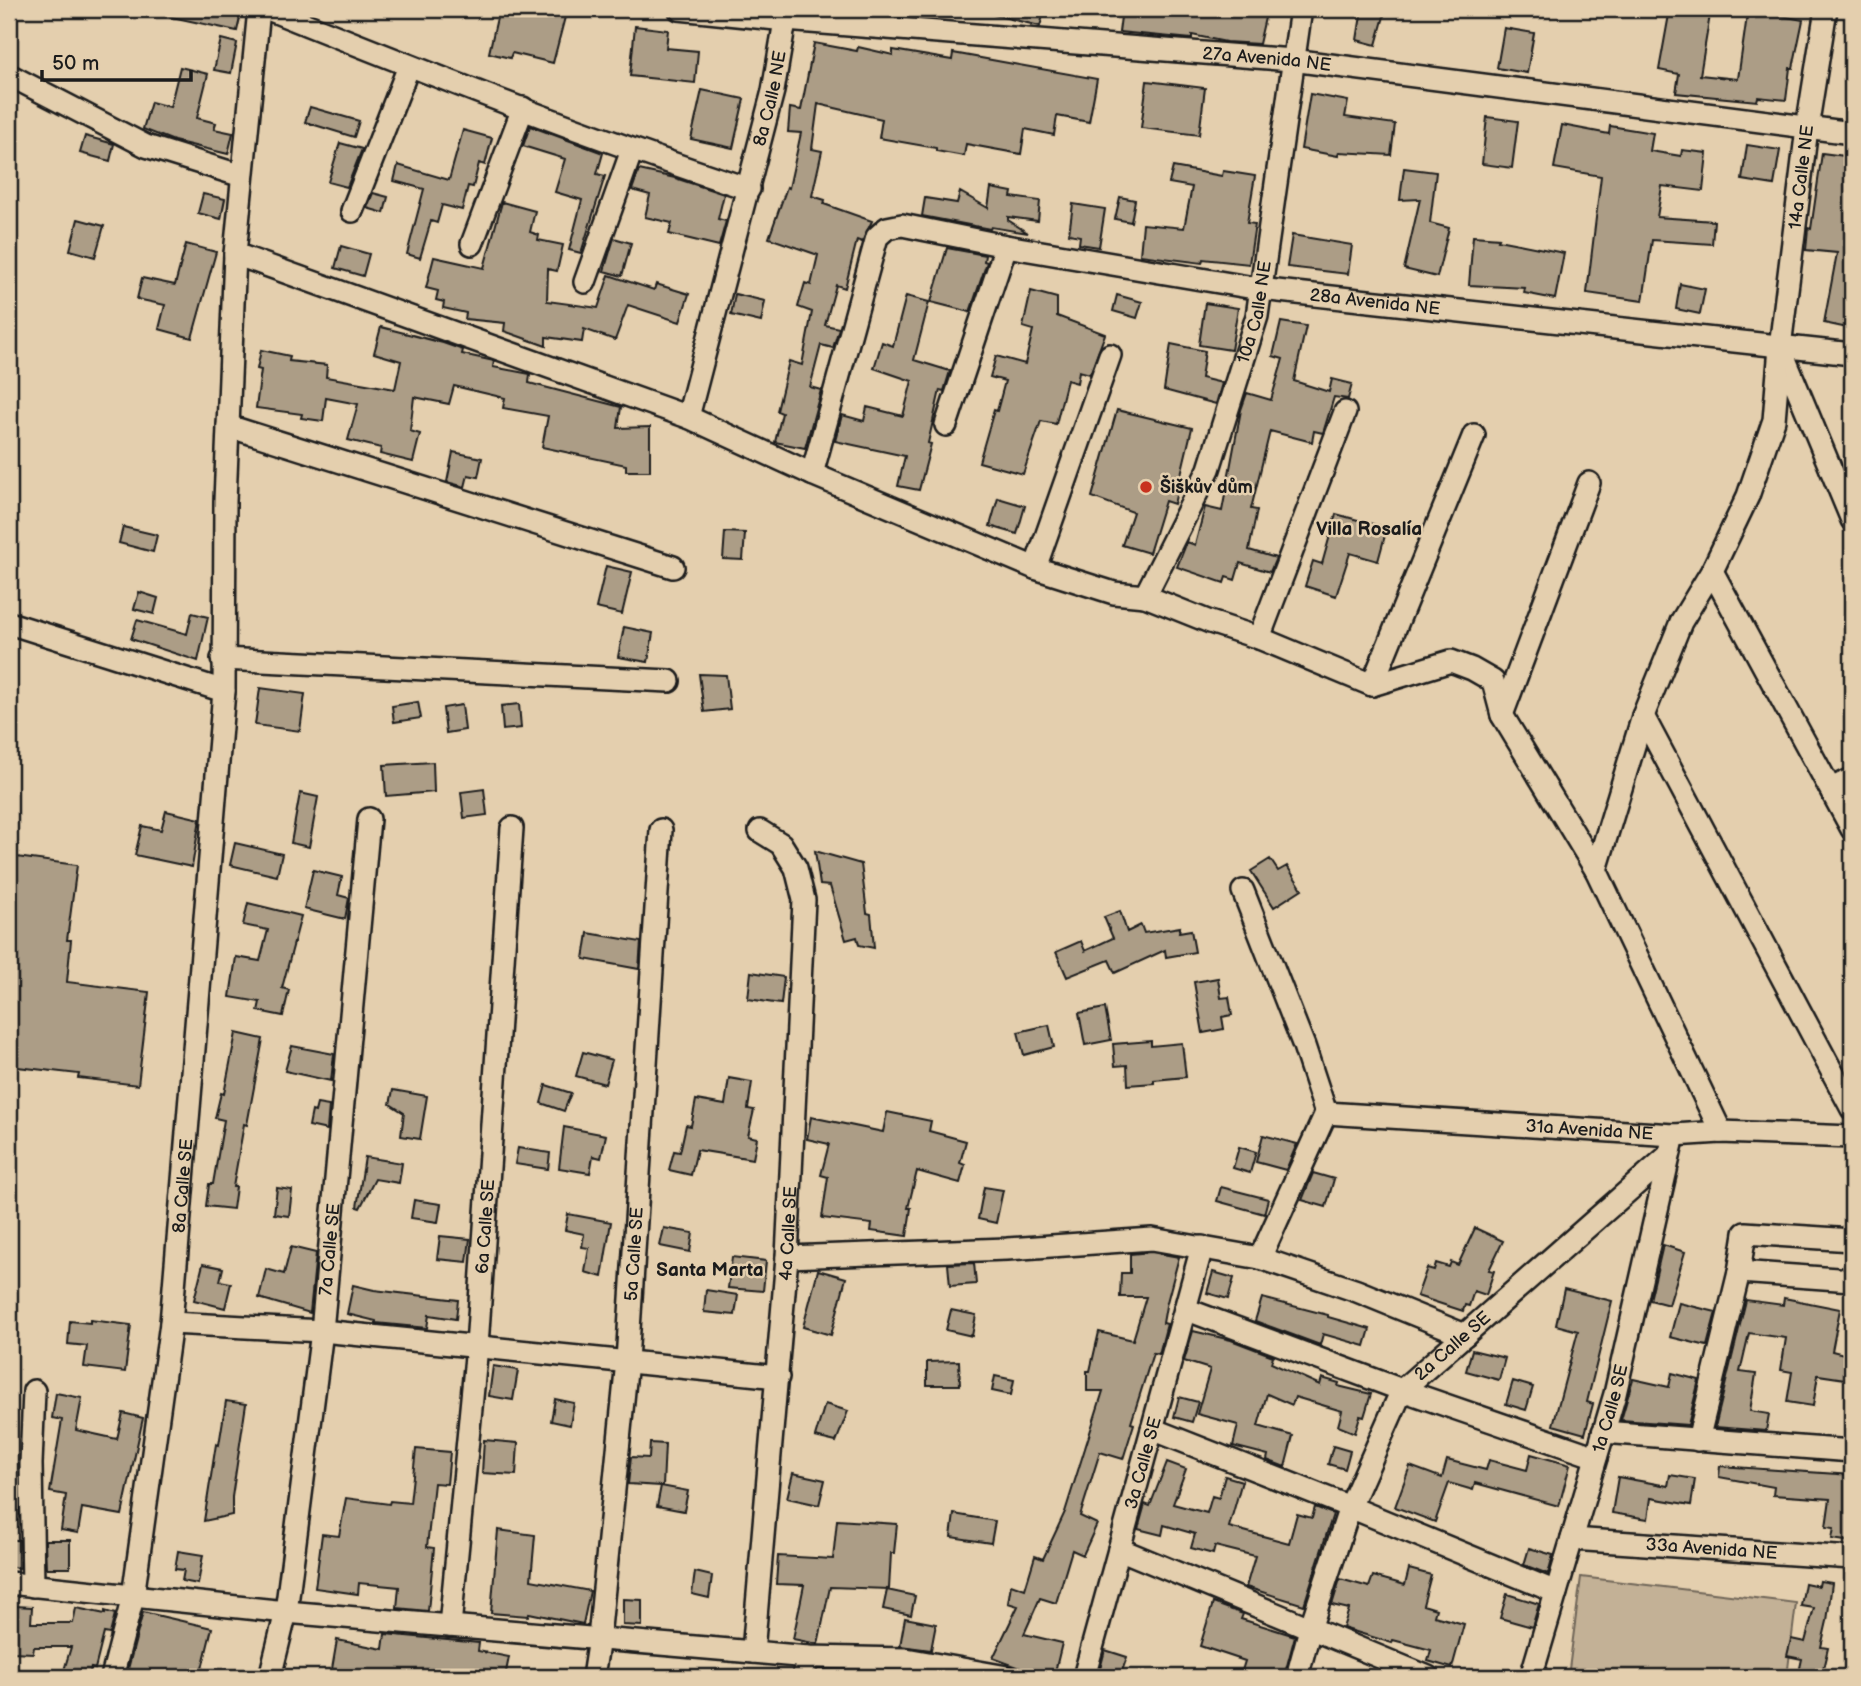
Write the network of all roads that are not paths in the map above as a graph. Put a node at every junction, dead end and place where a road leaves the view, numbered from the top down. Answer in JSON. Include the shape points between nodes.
{"nodes":[{"id":1,"x":258,"y":9,"type":"edge"},
{"id":2,"x":268,"y":9,"type":"edge"},
{"id":3,"x":679,"y":9,"type":"edge"},
{"id":4,"x":1301,"y":9,"type":"edge"},
{"id":5,"x":1826,"y":9,"type":"edge"},
{"id":6,"x":786,"y":14,"type":"edge"},
{"id":7,"x":1292,"y":60,"type":"junction"},
{"id":8,"x":409,"y":66,"type":"junction"},
{"id":9,"x":9,"y":75,"type":"edge"},
{"id":10,"x":523,"y":108,"type":"junction"},
{"id":11,"x":1807,"y":128,"type":"junction"},
{"id":12,"x":1852,"y":133,"type":"edge"},
{"id":13,"x":632,"y":150,"type":"junction"},
{"id":14,"x":242,"y":176,"type":"junction"},
{"id":15,"x":749,"y":188,"type":"junction"},
{"id":16,"x":352,"y":211,"type":"dead end"},
{"id":17,"x":472,"y":244,"type":"dead end"},
{"id":18,"x":1006,"y":246,"type":"junction"},
{"id":19,"x":235,"y":254,"type":"junction"},
{"id":20,"x":584,"y":282,"type":"dead end"},
{"id":21,"x":1260,"y":289,"type":"junction"},
{"id":22,"x":1780,"y":347,"type":"junction"},
{"id":23,"x":1852,"y":354,"type":"edge"},
{"id":24,"x":1110,"y":355,"type":"dead end"},
{"id":25,"x":1345,"y":412,"type":"dead end"},
{"id":26,"x":688,"y":417,"type":"junction"},
{"id":27,"x":946,"y":425,"type":"dead end"},
{"id":28,"x":228,"y":426,"type":"junction"},
{"id":29,"x":1474,"y":435,"type":"dead end"},
{"id":30,"x":812,"y":474,"type":"junction"},
{"id":31,"x":1589,"y":483,"type":"dead end"},
{"id":32,"x":1852,"y":520,"type":"edge"},
{"id":33,"x":673,"y":567,"type":"dead end"},
{"id":34,"x":1035,"y":568,"type":"junction"},
{"id":35,"x":1712,"y":571,"type":"junction"},
{"id":36,"x":1145,"y":596,"type":"junction"},
{"id":37,"x":9,"y":623,"type":"edge"},
{"id":38,"x":1259,"y":638,"type":"junction"},
{"id":39,"x":222,"y":659,"type":"junction"},
{"id":40,"x":669,"y":681,"type":"dead end"},
{"id":41,"x":1372,"y":685,"type":"junction"},
{"id":42,"x":224,"y":691,"type":"junction"},
{"id":43,"x":1503,"y":715,"type":"junction"},
{"id":44,"x":1643,"y":716,"type":"junction"},
{"id":45,"x":1852,"y":779,"type":"edge"},
{"id":46,"x":1830,"y":789,"type":"junction"},
{"id":47,"x":369,"y":820,"type":"dead end"},
{"id":48,"x":512,"y":828,"type":"dead end"},
{"id":49,"x":1852,"y":829,"type":"edge"},
{"id":50,"x":662,"y":830,"type":"dead end"},
{"id":51,"x":760,"y":831,"type":"dead end"},
{"id":52,"x":1596,"y":870,"type":"junction"},
{"id":53,"x":1243,"y":891,"type":"dead end"},
{"id":54,"x":1852,"y":1109,"type":"edge"},
{"id":55,"x":1326,"y":1113,"type":"junction"},
{"id":56,"x":1721,"y":1132,"type":"junction"},
{"id":57,"x":1852,"y":1137,"type":"edge"},
{"id":58,"x":1671,"y":1145,"type":"junction"},
{"id":59,"x":1852,"y":1240,"type":"edge"},
{"id":60,"x":1202,"y":1247,"type":"junction"},
{"id":61,"x":787,"y":1257,"type":"junction"},
{"id":62,"x":1260,"y":1258,"type":"junction"},
{"id":63,"x":1739,"y":1272,"type":"junction"},
{"id":64,"x":1852,"y":1280,"type":"edge"},
{"id":65,"x":1185,"y":1308,"type":"junction"},
{"id":66,"x":171,"y":1323,"type":"junction"},
{"id":67,"x":322,"y":1331,"type":"junction"},
{"id":68,"x":1465,"y":1335,"type":"junction"},
{"id":69,"x":477,"y":1346,"type":"junction"},
{"id":70,"x":627,"y":1361,"type":"junction"},
{"id":71,"x":778,"y":1377,"type":"junction"},
{"id":72,"x":1402,"y":1390,"type":"junction"},
{"id":73,"x":34,"y":1391,"type":"dead end"},
{"id":74,"x":1152,"y":1429,"type":"junction"},
{"id":75,"x":1603,"y":1432,"type":"junction"},
{"id":76,"x":1698,"y":1440,"type":"junction"},
{"id":77,"x":1852,"y":1451,"type":"edge"},
{"id":78,"x":1596,"y":1457,"type":"junction"},
{"id":79,"x":1350,"y":1507,"type":"junction"},
{"id":80,"x":1572,"y":1539,"type":"junction"},
{"id":81,"x":1119,"y":1549,"type":"junction"},
{"id":82,"x":1852,"y":1558,"type":"edge"},
{"id":83,"x":9,"y":1583,"type":"edge"},
{"id":84,"x":33,"y":1586,"type":"junction"},
{"id":85,"x":1556,"y":1592,"type":"junction"},
{"id":86,"x":133,"y":1597,"type":"junction"},
{"id":87,"x":286,"y":1612,"type":"junction"},
{"id":88,"x":450,"y":1626,"type":"junction"},
{"id":89,"x":1310,"y":1629,"type":"junction"},
{"id":90,"x":599,"y":1638,"type":"junction"},
{"id":91,"x":752,"y":1652,"type":"junction"},
{"id":92,"x":806,"y":1667,"type":"edge"},
{"id":93,"x":112,"y":1677,"type":"edge"},
{"id":94,"x":270,"y":1677,"type":"edge"},
{"id":95,"x":593,"y":1677,"type":"edge"},
{"id":96,"x":1007,"y":1677,"type":"edge"},
{"id":97,"x":1084,"y":1677,"type":"edge"},
{"id":98,"x":1297,"y":1677,"type":"edge"},
{"id":99,"x":1428,"y":1677,"type":"edge"},
{"id":100,"x":1531,"y":1677,"type":"edge"}],
"edges":[{"from":1,"to":14,"type":"street","name":"8a Calle SE"},
{"from":2,"to":8,"type":"street"},
{"from":3,"to":6,"type":"street","name":"27a Avenida NE"},
{"from":4,"to":7,"type":"street","name":"10a Calle NE"},
{"from":5,"to":11,"type":"street","name":"14a Calle NE"},
{"from":6,"to":7,"type":"street","name":"27a Avenida NE"},
{"from":6,"to":15,"type":"street","name":"8a Calle NE","via":[[774,91]]},
{"from":7,"to":11,"type":"street","name":"27a Avenida NE"},
{"from":7,"to":21,"type":"street","name":"10a Calle NE"},
{"from":8,"to":10,"type":"street"},
{"from":8,"to":16,"type":"street"},
{"from":9,"to":14,"type":"street","via":[[146,146]]},
{"from":10,"to":13,"type":"street"},
{"from":10,"to":17,"type":"street"},
{"from":11,"to":12,"type":"street","name":"27a Avenida NE"},
{"from":11,"to":22,"type":"street","name":"14a Calle NE"},
{"from":13,"to":15,"type":"street"},
{"from":13,"to":20,"type":"street"},
{"from":14,"to":19,"type":"street","name":"8a Calle SE"},
{"from":15,"to":26,"type":"street","name":"8a Calle NE"},
{"from":18,"to":21,"type":"street","name":"28a Avenida NE"},
{"from":18,"to":27,"type":"street"},
{"from":18,"to":30,"type":"street","name":"28a Avenida NE","via":[[902,225],[887,228],[877,237]]},
{"from":19,"to":26,"type":"street"},
{"from":19,"to":28,"type":"street","name":"8a Calle SE"},
{"from":21,"to":22,"type":"street","name":"28a Avenida NE"},
{"from":21,"to":36,"type":"street","name":"10a Calle NE","via":[[1257,316],[1209,469]]},
{"from":22,"to":23,"type":"street","name":"28a Avenida NE"},
{"from":22,"to":32,"type":"street"},
{"from":22,"to":35,"type":"street","name":"14a Calle NE","via":[[1774,420],[1748,496]]},
{"from":24,"to":34,"type":"street"},
{"from":25,"to":38,"type":"street"},
{"from":26,"to":30,"type":"street"},
{"from":28,"to":33,"type":"street"},
{"from":28,"to":39,"type":"street","name":"8a Calle SE"},
{"from":29,"to":41,"type":"street"},
{"from":30,"to":34,"type":"street"},
{"from":31,"to":43,"type":"street"},
{"from":34,"to":36,"type":"street","via":[[1114,593]]},
{"from":35,"to":44,"type":"street","name":"14a Calle NE","via":[[1682,622]]},
{"from":35,"to":46,"type":"street"},
{"from":36,"to":38,"type":"street"},
{"from":37,"to":42,"type":"street"},
{"from":38,"to":41,"type":"street"},
{"from":39,"to":40,"type":"street"},
{"from":39,"to":42,"type":"street","name":"8a Calle SE"},
{"from":41,"to":43,"type":"street","via":[[1451,662],[1493,681]]},
{"from":42,"to":66,"type":"street","name":"8a Calle SE"},
{"from":43,"to":52,"type":"street"},
{"from":44,"to":52,"type":"street","name":"14a Calle NE"},
{"from":44,"to":54,"type":"street"},
{"from":45,"to":46,"type":"street"},
{"from":46,"to":49,"type":"street"},
{"from":47,"to":67,"type":"street","name":"7a Calle SE"},
{"from":48,"to":69,"type":"street","name":"6a Calle SE"},
{"from":50,"to":70,"type":"street","name":"5a Calle SE"},
{"from":51,"to":61,"type":"street","name":"4a Calle SE","via":[[781,844],[796,868],[804,900]]},
{"from":52,"to":56,"type":"street"},
{"from":53,"to":55,"type":"street"},
{"from":55,"to":58,"type":"street","name":"31a Avenida NE"},
{"from":55,"to":62,"type":"street"},
{"from":56,"to":57,"type":"street","name":"31a Avenida NE"},
{"from":56,"to":58,"type":"street","name":"31a Avenida NE"},
{"from":58,"to":68,"type":"street","name":"2a Calle SE"},
{"from":58,"to":75,"type":"street","name":"1a Calle SE"},
{"from":59,"to":63,"type":"street","via":[[1745,1233]]},
{"from":60,"to":61,"type":"street","via":[[1152,1239]]},
{"from":60,"to":62,"type":"street"},
{"from":60,"to":65,"type":"street","name":"3a Calle SE"},
{"from":61,"to":71,"type":"street","name":"4a Calle SE"},
{"from":62,"to":68,"type":"street"},
{"from":63,"to":64,"type":"street"},
{"from":63,"to":76,"type":"street"},
{"from":65,"to":72,"type":"street"},
{"from":65,"to":74,"type":"street","name":"3a Calle SE"},
{"from":66,"to":67,"type":"street"},
{"from":66,"to":86,"type":"street","name":"8a Calle SE"},
{"from":67,"to":69,"type":"street"},
{"from":67,"to":87,"type":"street","name":"7a Calle SE"},
{"from":68,"to":72,"type":"street","name":"2a Calle SE"},
{"from":69,"to":70,"type":"street"},
{"from":69,"to":88,"type":"street","name":"6a Calle SE"},
{"from":70,"to":71,"type":"street"},
{"from":70,"to":90,"type":"street","name":"5a Calle SE"},
{"from":71,"to":91,"type":"street","name":"4a Calle SE"},
{"from":72,"to":78,"type":"street"},
{"from":72,"to":79,"type":"street","name":"2a Calle SE"},
{"from":73,"to":84,"type":"street"},
{"from":74,"to":79,"type":"street"},
{"from":74,"to":81,"type":"street","name":"3a Calle SE"},
{"from":75,"to":76,"type":"street"},
{"from":75,"to":78,"type":"street","name":"1a Calle SE"},
{"from":76,"to":77,"type":"street"},
{"from":78,"to":80,"type":"street","name":"1a Calle SE"},
{"from":79,"to":85,"type":"street"},
{"from":79,"to":89,"type":"street","name":"2a Calle SE"},
{"from":80,"to":82,"type":"street","name":"33a Avenida NE"},
{"from":80,"to":85,"type":"street","name":"1a Calle SE"},
{"from":81,"to":89,"type":"street"},
{"from":81,"to":97,"type":"street","name":"3a Calle SE"},
{"from":83,"to":84,"type":"street"},
{"from":84,"to":86,"type":"street"},
{"from":85,"to":100,"type":"street","name":"1a Calle SE"},
{"from":86,"to":87,"type":"street"},
{"from":86,"to":93,"type":"street","name":"8a Calle SE"},
{"from":87,"to":88,"type":"street"},
{"from":87,"to":94,"type":"street","name":"7a Calle SE"},
{"from":88,"to":90,"type":"street"},
{"from":89,"to":98,"type":"street","name":"2a Calle SE"},
{"from":89,"to":99,"type":"street"},
{"from":90,"to":91,"type":"street"},
{"from":90,"to":95,"type":"street","name":"5a Calle SE"},
{"from":91,"to":92,"type":"street"},
{"from":92,"to":96,"type":"street","via":[[906,1659]]}]}
